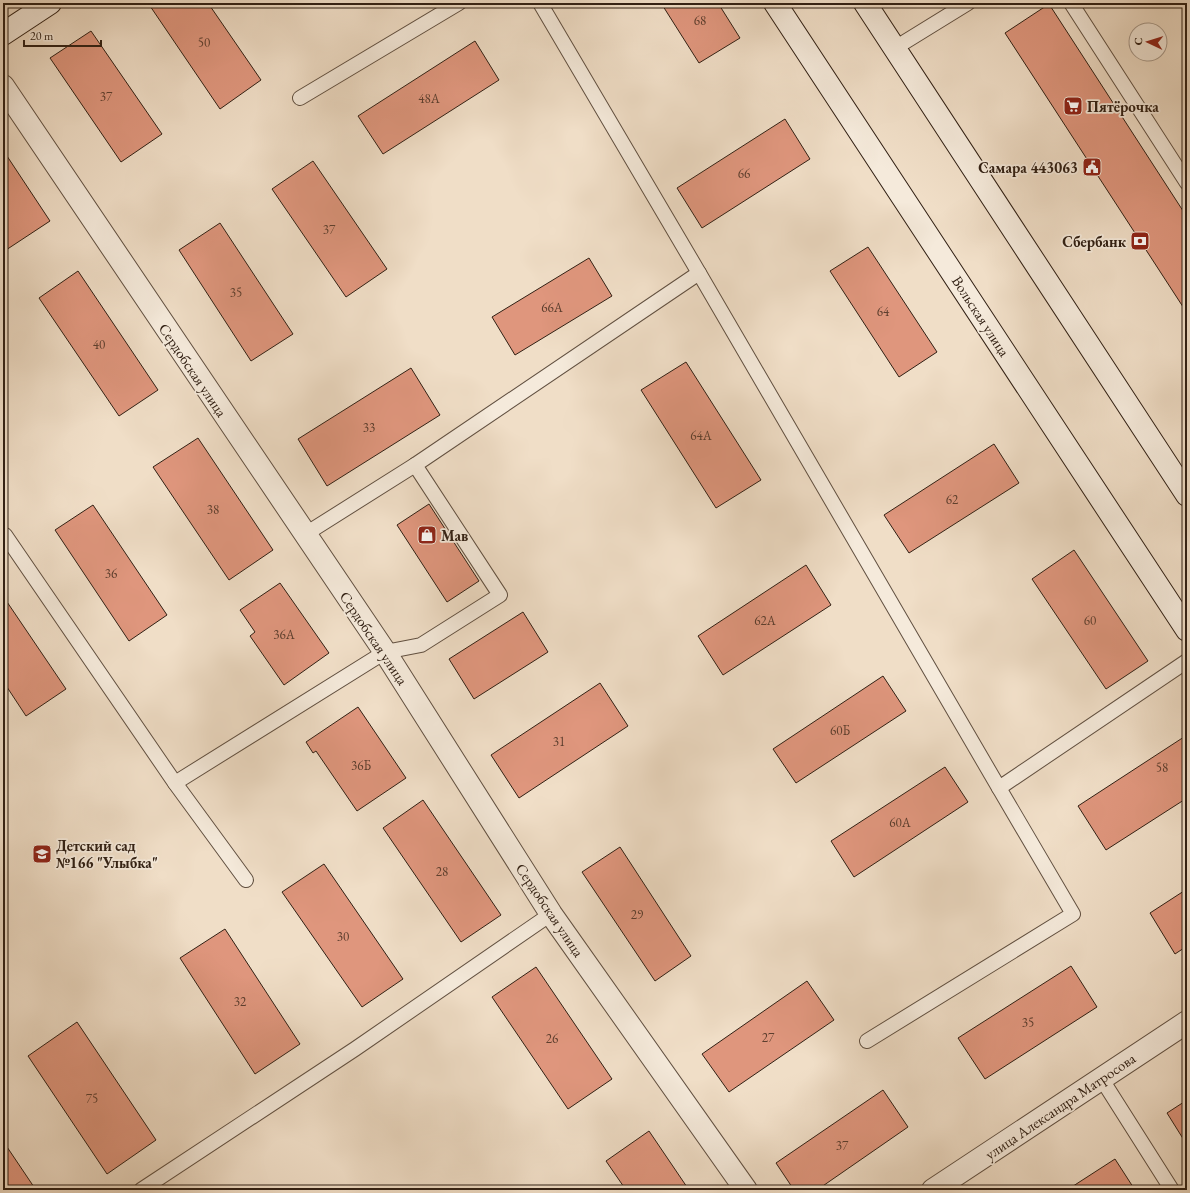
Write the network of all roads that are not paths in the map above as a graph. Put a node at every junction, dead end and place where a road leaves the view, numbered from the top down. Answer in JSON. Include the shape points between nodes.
{"nodes":[{"id":1,"x":50,"y":3,"type":"edge"},
{"id":2,"x":459,"y":3,"type":"edge"},
{"id":3,"x":540,"y":3,"type":"edge"},
{"id":4,"x":775,"y":3,"type":"edge"},
{"id":5,"x":865,"y":3,"type":"edge"},
{"id":6,"x":968,"y":3,"type":"edge"},
{"id":7,"x":1071,"y":3,"type":"edge"},
{"id":8,"x":3,"y":34,"type":"edge"},
{"id":9,"x":895,"y":48,"type":"junction"},
{"id":10,"x":3,"y":86,"type":"edge"},
{"id":11,"x":300,"y":98,"type":"dead end"},
{"id":12,"x":1187,"y":183,"type":"edge"},
{"id":13,"x":698,"y":273,"type":"junction"},
{"id":14,"x":415,"y":464,"type":"junction"},
{"id":15,"x":1187,"y":495,"type":"edge"},
{"id":16,"x":304,"y":535,"type":"junction"},
{"id":17,"x":3,"y":536,"type":"edge"},
{"id":18,"x":1187,"y":630,"type":"edge"},
{"id":19,"x":385,"y":652,"type":"junction"},
{"id":20,"x":1187,"y":661,"type":"edge"},
{"id":21,"x":175,"y":783,"type":"junction"},
{"id":22,"x":1000,"y":788,"type":"junction"},
{"id":23,"x":246,"y":880,"type":"dead end"},
{"id":24,"x":551,"y":914,"type":"junction"},
{"id":25,"x":1187,"y":1022,"type":"edge"},
{"id":26,"x":867,"y":1041,"type":"dead end"},
{"id":27,"x":1101,"y":1078,"type":"junction"},
{"id":28,"x":140,"y":1190,"type":"edge"},
{"id":29,"x":746,"y":1190,"type":"edge"},
{"id":30,"x":933,"y":1190,"type":"edge"},
{"id":31,"x":1172,"y":1190,"type":"edge"}],
"edges":[{"from":1,"to":8,"type":"street"},
{"from":2,"to":11,"type":"lane"},
{"from":3,"to":13,"type":"lane"},
{"from":4,"to":18,"type":"street","name":"Вольская улица"},
{"from":5,"to":9,"type":"street"},
{"from":6,"to":9,"type":"lane"},
{"from":7,"to":12,"type":"lane"},
{"from":9,"to":15,"type":"street"},
{"from":10,"to":16,"type":"street","name":"Сердобская улица"},
{"from":13,"to":14,"type":"lane"},
{"from":13,"to":22,"type":"lane"},
{"from":14,"to":16,"type":"lane"},
{"from":14,"to":19,"type":"lane","via":[[500,594],[420,645]]},
{"from":16,"to":19,"type":"street","name":"Сердобская улица"},
{"from":17,"to":21,"type":"lane","via":[[5,535]]},
{"from":19,"to":21,"type":"lane"},
{"from":19,"to":24,"type":"street","name":"Сердобская улица"},
{"from":20,"to":22,"type":"lane"},
{"from":21,"to":23,"type":"lane"},
{"from":22,"to":26,"type":"lane","via":[[1073,914]]},
{"from":24,"to":28,"type":"lane","via":[[355,1049]]},
{"from":24,"to":29,"type":"street","name":"Сердобская улица"},
{"from":25,"to":27,"type":"street","name":"улица Александра Матросова"},
{"from":27,"to":30,"type":"street","name":"улица Александра Матросова"},
{"from":27,"to":31,"type":"lane"}]}
